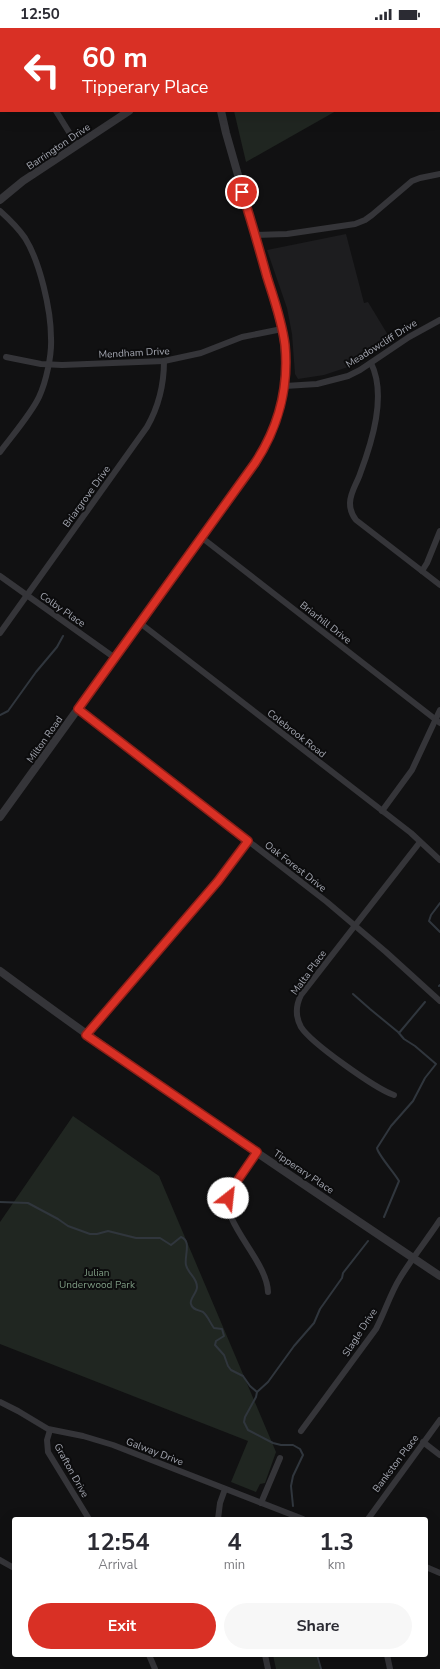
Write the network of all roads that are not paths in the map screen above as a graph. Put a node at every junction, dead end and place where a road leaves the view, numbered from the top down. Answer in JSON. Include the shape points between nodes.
{"nodes":[{"id":1,"x":57,"y":112,"type":"edge"},
{"id":2,"x":127,"y":112,"type":"edge"},
{"id":3,"x":221,"y":112,"type":"edge"},
{"id":4,"x":77,"y":145,"type":"junction"},
{"id":5,"x":440,"y":174,"type":"edge"},
{"id":6,"x":0,"y":200,"type":"edge"},
{"id":7,"x":0,"y":211,"type":"edge"},
{"id":8,"x":255,"y":236,"type":"junction"},
{"id":9,"x":440,"y":320,"type":"edge"},
{"id":10,"x":282,"y":329,"type":"junction"},
{"id":11,"x":6,"y":357,"type":"dead end"},
{"id":12,"x":164,"y":361,"type":"junction"},
{"id":13,"x":371,"y":363,"type":"junction"},
{"id":14,"x":48,"y":365,"type":"junction"},
{"id":15,"x":285,"y":386,"type":"junction"},
{"id":16,"x":0,"y":452,"type":"edge"},
{"id":17,"x":440,"y":531,"type":"edge"},
{"id":18,"x":201,"y":537,"type":"junction"},
{"id":19,"x":422,"y":571,"type":"junction"},
{"id":20,"x":0,"y":576,"type":"edge"},
{"id":21,"x":440,"y":585,"type":"edge"},
{"id":22,"x":27,"y":595,"type":"junction"},
{"id":23,"x":140,"y":623,"type":"junction"},
{"id":24,"x":0,"y":633,"type":"edge"},
{"id":25,"x":115,"y":658,"type":"junction"},
{"id":26,"x":78,"y":709,"type":"junction"},
{"id":27,"x":440,"y":710,"type":"edge"},
{"id":28,"x":438,"y":721,"type":"edge"},
{"id":29,"x":382,"y":811,"type":"junction"},
{"id":30,"x":0,"y":817,"type":"edge"},
{"id":31,"x":248,"y":841,"type":"junction"},
{"id":32,"x":420,"y":842,"type":"junction"},
{"id":33,"x":440,"y":860,"type":"edge"},
{"id":34,"x":356,"y":926,"type":"junction"},
{"id":35,"x":0,"y":971,"type":"edge"},
{"id":36,"x":440,"y":1001,"type":"edge"},
{"id":37,"x":86,"y":1035,"type":"junction"},
{"id":38,"x":394,"y":1095,"type":"dead end"},
{"id":39,"x":257,"y":1152,"type":"junction"},
{"id":40,"x":440,"y":1220,"type":"edge"},
{"id":41,"x":414,"y":1259,"type":"junction"},
{"id":42,"x":440,"y":1276,"type":"edge"},
{"id":43,"x":268,"y":1292,"type":"dead end"},
{"id":44,"x":0,"y":1402,"type":"edge"},
{"id":45,"x":440,"y":1420,"type":"edge"},
{"id":46,"x":50,"y":1430,"type":"junction"},
{"id":47,"x":301,"y":1431,"type":"dead end"},
{"id":48,"x":423,"y":1442,"type":"junction"},
{"id":49,"x":440,"y":1455,"type":"edge"},
{"id":50,"x":280,"y":1458,"type":"dead end"},
{"id":51,"x":225,"y":1489,"type":"junction"},
{"id":52,"x":261,"y":1503,"type":"junction"},
{"id":53,"x":88,"y":1517,"type":"edge"},
{"id":54,"x":218,"y":1517,"type":"edge"},
{"id":55,"x":298,"y":1517,"type":"edge"},
{"id":56,"x":369,"y":1517,"type":"edge"},
{"id":57,"x":0,"y":1560,"type":"edge"},
{"id":58,"x":12,"y":1567,"type":"edge"},
{"id":59,"x":428,"y":1568,"type":"edge"},
{"id":60,"x":440,"y":1573,"type":"edge"},
{"id":61,"x":150,"y":1657,"type":"edge"},
{"id":62,"x":265,"y":1657,"type":"edge"},
{"id":63,"x":387,"y":1657,"type":"edge"},
{"id":64,"x":155,"y":1669,"type":"edge"},
{"id":65,"x":268,"y":1669,"type":"edge"},
{"id":66,"x":390,"y":1669,"type":"edge"}],
"edges":[{"from":1,"to":4,"type":"street"},
{"from":2,"to":4,"type":"street","name":"Barrington Drive"},
{"from":3,"to":8,"type":"street","name":"Milton Road"},
{"from":4,"to":6,"type":"street","name":"Barrington Drive","via":[[23,181]]},
{"from":5,"to":8,"type":"street","via":[[412,181],[372,215],[355,224]]},
{"from":7,"to":14,"type":"street","via":[[26,240],[39,271],[52,338]]},
{"from":8,"to":10,"type":"street","name":"Milton Road"},
{"from":9,"to":13,"type":"street","name":"Meadowcliff Drive"},
{"from":10,"to":12,"type":"street","name":"Mendham Drive","via":[[242,337],[200,353]]},
{"from":10,"to":15,"type":"street","name":"Milton Road","via":[[286,360]]},
{"from":11,"to":14,"type":"street","name":"Mendham Drive"},
{"from":12,"to":14,"type":"street","name":"Mendham Drive"},
{"from":12,"to":22,"type":"street","name":"Briargrove Drive","via":[[162,392],[158,407],[147,427]]},
{"from":13,"to":15,"type":"street","name":"Meadowcliff Drive","via":[[336,380]]},
{"from":13,"to":19,"type":"street","via":[[377,378],[376,416],[368,453],[351,497],[350,509],[356,520]]},
{"from":14,"to":16,"type":"street","via":[[37,400]]},
{"from":15,"to":18,"type":"street","name":"Milton Road","via":[[268,442]]},
{"from":17,"to":19,"type":"street"},
{"from":18,"to":23,"type":"street","name":"Milton Road"},
{"from":18,"to":28,"type":"street","name":"Briarhill Drive"},
{"from":19,"to":21,"type":"street"},
{"from":20,"to":22,"type":"street","name":"Colby Place"},
{"from":22,"to":24,"type":"street","name":"Briargrove Drive"},
{"from":22,"to":25,"type":"street","name":"Colby Place"},
{"from":23,"to":25,"type":"street","name":"Milton Road"},
{"from":23,"to":29,"type":"street","name":"Colebrook Road"},
{"from":25,"to":26,"type":"street","name":"Milton Road"},
{"from":26,"to":30,"type":"street","name":"Milton Road"},
{"from":26,"to":31,"type":"street","name":"Oak Forest Drive"},
{"from":27,"to":28,"type":"street"},
{"from":28,"to":29,"type":"street","via":[[412,770]]},
{"from":29,"to":32,"type":"street","name":"Colebrook Road"},
{"from":31,"to":34,"type":"street","name":"Oak Forest Drive"},
{"from":31,"to":37,"type":"street","via":[[218,881]]},
{"from":32,"to":33,"type":"street","name":"Colebrook Road"},
{"from":32,"to":34,"type":"street","name":"Malta Place"},
{"from":34,"to":36,"type":"street","name":"Oak Forest Drive"},
{"from":34,"to":38,"type":"street","name":"Malta Place","via":[[301,995],[297,1012],[301,1027],[318,1043],[368,1081]]},
{"from":35,"to":37,"type":"street","name":"Tipperary Place"},
{"from":37,"to":39,"type":"street","name":"Tipperary Place"},
{"from":39,"to":41,"type":"street","name":"Tipperary Place"},
{"from":39,"to":43,"type":"street","via":[[231,1190],[228,1203],[231,1218],[263,1271],[268,1283]]},
{"from":40,"to":41,"type":"street","name":"Slagle Drive"},
{"from":41,"to":42,"type":"street","name":"Tipperary Place"},
{"from":41,"to":47,"type":"street","name":"Slagle Drive","via":[[390,1297],[384,1316]]},
{"from":44,"to":46,"type":"street","name":"Galway Drive"},
{"from":45,"to":48,"type":"street","name":"Bankston Place"},
{"from":46,"to":51,"type":"street","name":"Galway Drive","via":[[108,1443]]},
{"from":46,"to":53,"type":"street","name":"Grafton Drive","via":[[48,1452]]},
{"from":48,"to":49,"type":"street"},
{"from":48,"to":56,"type":"street","name":"Bankston Place"},
{"from":50,"to":52,"type":"street"},
{"from":51,"to":52,"type":"street","name":"Galway Drive"},
{"from":51,"to":54,"type":"street"},
{"from":52,"to":55,"type":"street","name":"Galway Drive"},
{"from":57,"to":58,"type":"street"},
{"from":59,"to":60,"type":"street"},
{"from":61,"to":64,"type":"street"},
{"from":62,"to":65,"type":"street"},
{"from":63,"to":66,"type":"street"}]}
